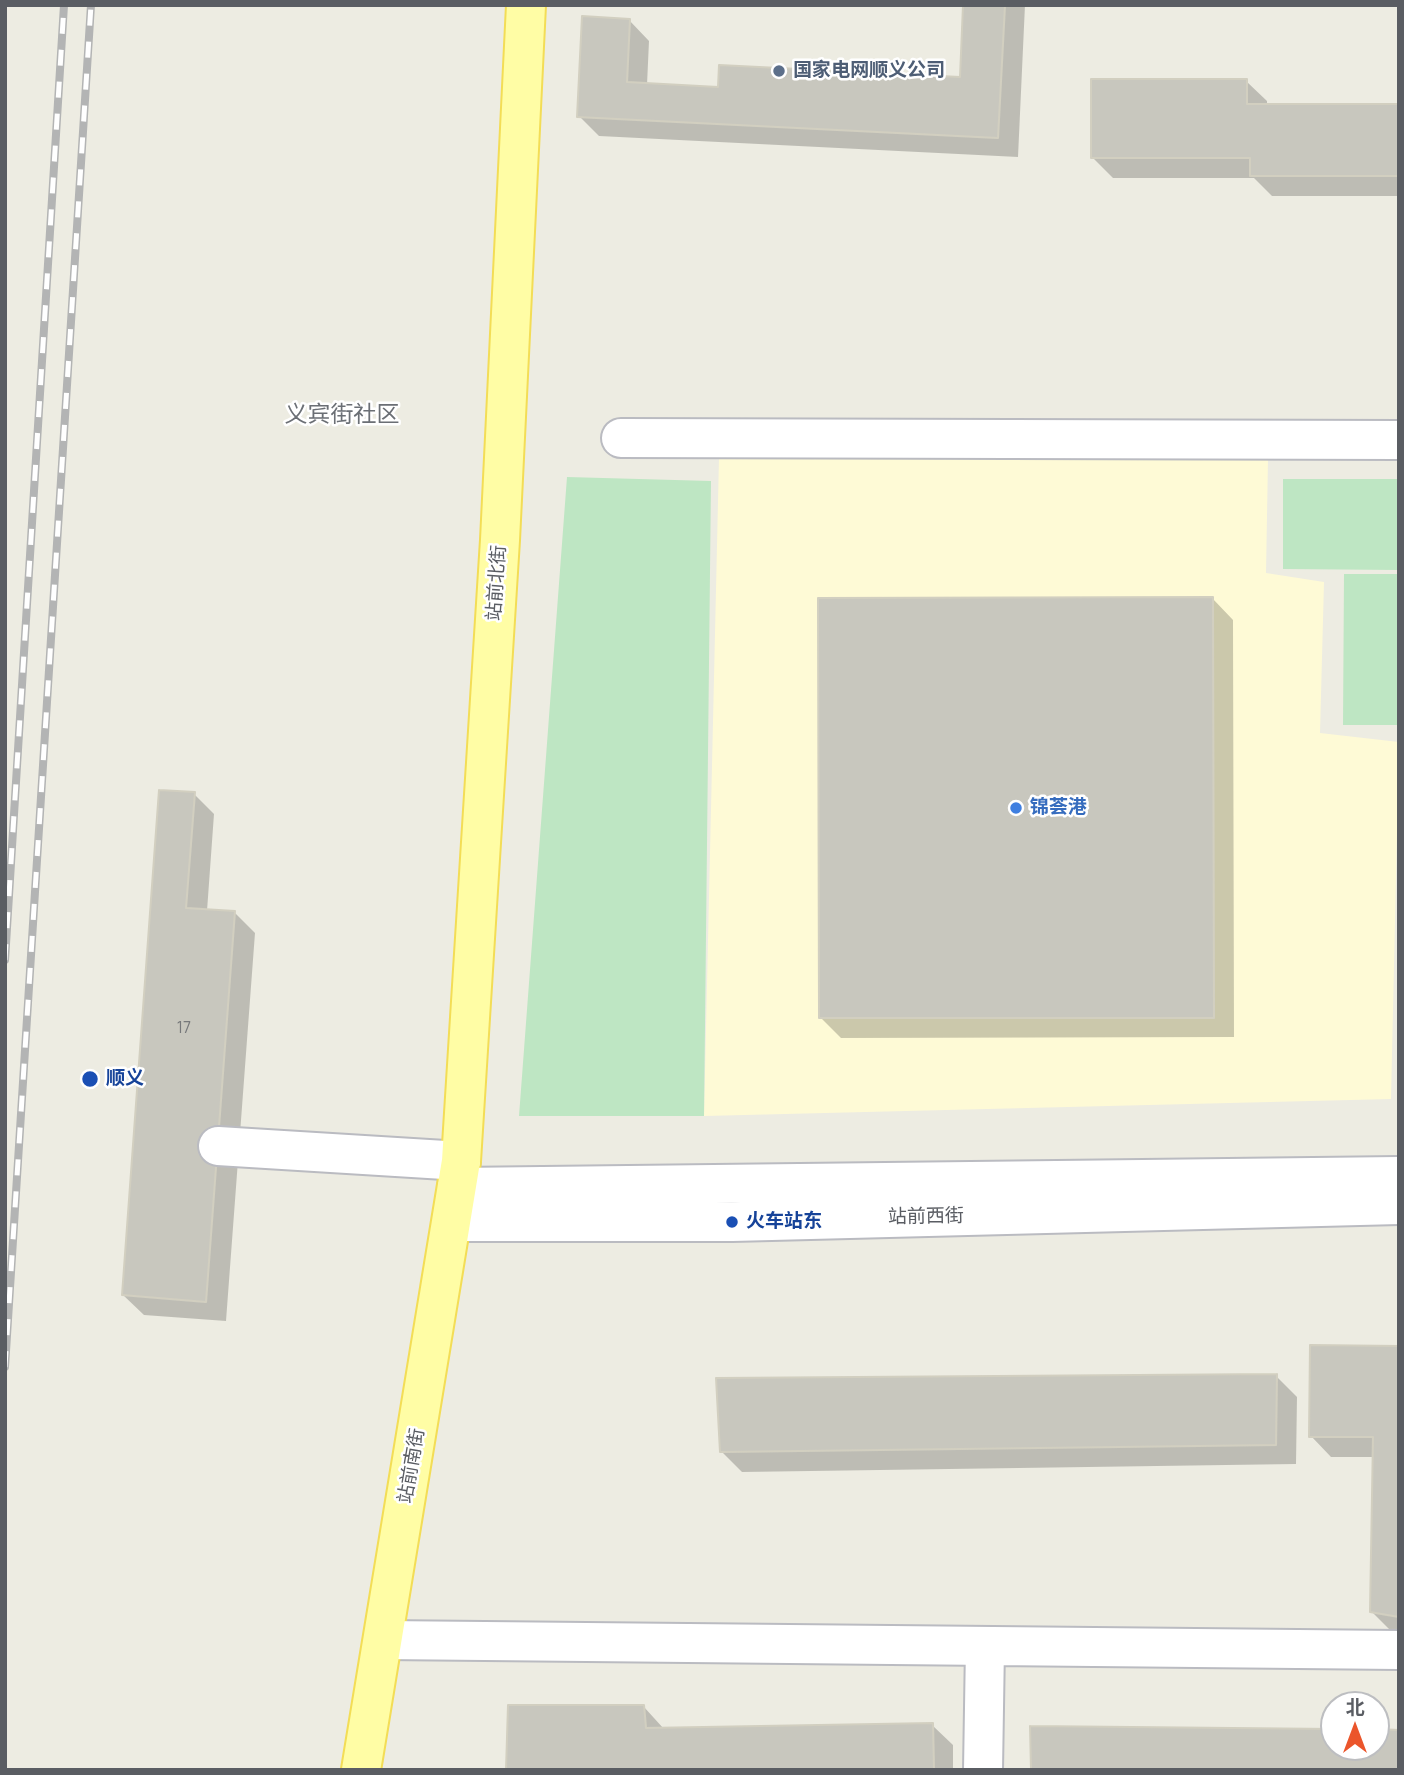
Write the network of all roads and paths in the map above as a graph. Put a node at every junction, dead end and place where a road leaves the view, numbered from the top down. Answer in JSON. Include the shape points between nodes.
{"nodes":[{"id":1,"x":526,"y":5,"type":"edge"},
{"id":2,"x":621,"y":438,"type":"dead end"},
{"id":3,"x":1399,"y":440,"type":"edge"},
{"id":4,"x":218,"y":1146,"type":"dead end"},
{"id":5,"x":1399,"y":1176,"type":"edge"},
{"id":6,"x":457,"y":1190,"type":"junction"},
{"id":7,"x":1399,"y":1205,"type":"edge"},
{"id":8,"x":383,"y":1640,"type":"junction"},
{"id":9,"x":985,"y":1646,"type":"junction"},
{"id":10,"x":1399,"y":1650,"type":"edge"},
{"id":11,"x":361,"y":1770,"type":"edge"},
{"id":12,"x":983,"y":1770,"type":"edge"}],
"edges":[{"from":1,"to":6,"type":"main road","name":"站前北街","via":[[500,540]]},
{"from":2,"to":3,"type":"street"},
{"from":4,"to":6,"type":"street"},
{"from":5,"to":6,"type":"street","name":"站前西街"},
{"from":6,"to":7,"type":"street","name":"站前西街","via":[[732,1222]]},
{"from":6,"to":8,"type":"main road","name":"站前南街"},
{"from":8,"to":9,"type":"street"},
{"from":8,"to":11,"type":"main road","name":"站前南街"},
{"from":9,"to":10,"type":"street"},
{"from":9,"to":12,"type":"street"}]}
